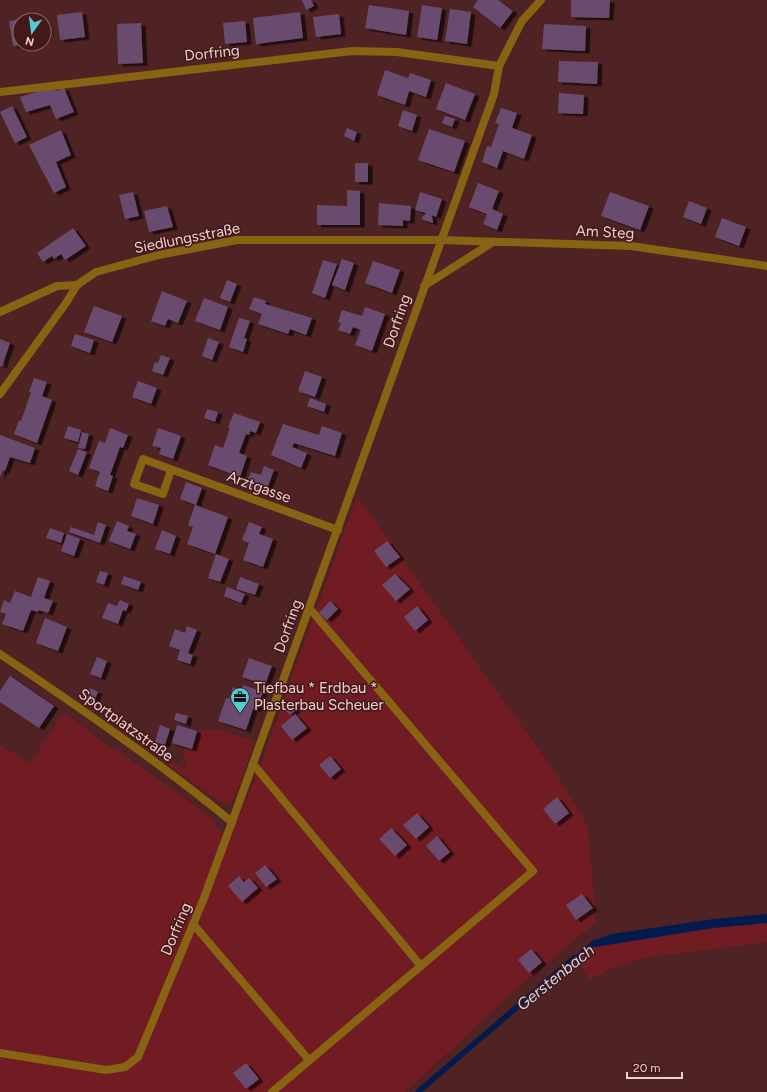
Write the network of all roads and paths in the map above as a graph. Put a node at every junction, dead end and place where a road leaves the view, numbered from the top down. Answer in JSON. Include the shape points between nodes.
{"nodes":[{"id":1,"x":541,"y":0,"type":"edge"},
{"id":2,"x":499,"y":66,"type":"junction"},
{"id":3,"x":0,"y":92,"type":"edge"},
{"id":4,"x":441,"y":240,"type":"junction"},
{"id":5,"x":492,"y":242,"type":"junction"},
{"id":6,"x":767,"y":266,"type":"edge"},
{"id":7,"x":77,"y":285,"type":"junction"},
{"id":8,"x":424,"y":286,"type":"junction"},
{"id":9,"x":0,"y":312,"type":"edge"},
{"id":10,"x":0,"y":394,"type":"edge"},
{"id":11,"x":171,"y":470,"type":"junction"},
{"id":12,"x":338,"y":530,"type":"junction"},
{"id":13,"x":310,"y":609,"type":"junction"},
{"id":14,"x":0,"y":654,"type":"edge"},
{"id":15,"x":253,"y":764,"type":"junction"},
{"id":16,"x":232,"y":822,"type":"junction"},
{"id":17,"x":193,"y":924,"type":"junction"},
{"id":18,"x":421,"y":966,"type":"junction"},
{"id":19,"x":0,"y":1052,"type":"edge"},
{"id":20,"x":309,"y":1060,"type":"junction"},
{"id":21,"x":272,"y":1092,"type":"edge"}],
"edges":[{"from":1,"to":2,"type":"street","name":"Dorfring","via":[[522,21]]},
{"from":2,"to":3,"type":"street","name":"Dorfring","via":[[397,52],[352,51]]},
{"from":2,"to":4,"type":"street","name":"Dorfring","via":[[494,94]]},
{"from":4,"to":5,"type":"street","name":"Am Steg"},
{"from":4,"to":7,"type":"street","name":"Siedlungsstraße","via":[[238,240],[159,255],[96,272]]},
{"from":4,"to":8,"type":"street","name":"Dorfring"},
{"from":5,"to":6,"type":"street","name":"Am Steg","via":[[631,246]]},
{"from":5,"to":8,"type":"street"},
{"from":7,"to":9,"type":"street","via":[[57,286]]},
{"from":7,"to":10,"type":"street","name":"Siedlungsstraße"},
{"from":8,"to":12,"type":"street","name":"Dorfring"},
{"from":11,"to":11,"type":"street","name":"Arztgasse","via":[[143,459],[134,484],[163,494]]},
{"from":11,"to":12,"type":"street","name":"Arztgasse"},
{"from":12,"to":13,"type":"street","name":"Dorfring"},
{"from":13,"to":15,"type":"street","name":"Dorfring"},
{"from":13,"to":18,"type":"street","via":[[533,871]]},
{"from":14,"to":16,"type":"street","name":"Sportplatzstraße","via":[[207,800]]},
{"from":15,"to":16,"type":"street","name":"Dorfring"},
{"from":15,"to":18,"type":"street"},
{"from":16,"to":17,"type":"street","name":"Dorfring"},
{"from":17,"to":19,"type":"street","name":"Dorfring","via":[[138,1057],[132,1063],[125,1067],[106,1070]]},
{"from":17,"to":20,"type":"street"},
{"from":18,"to":20,"type":"street"},
{"from":20,"to":21,"type":"street"}]}
